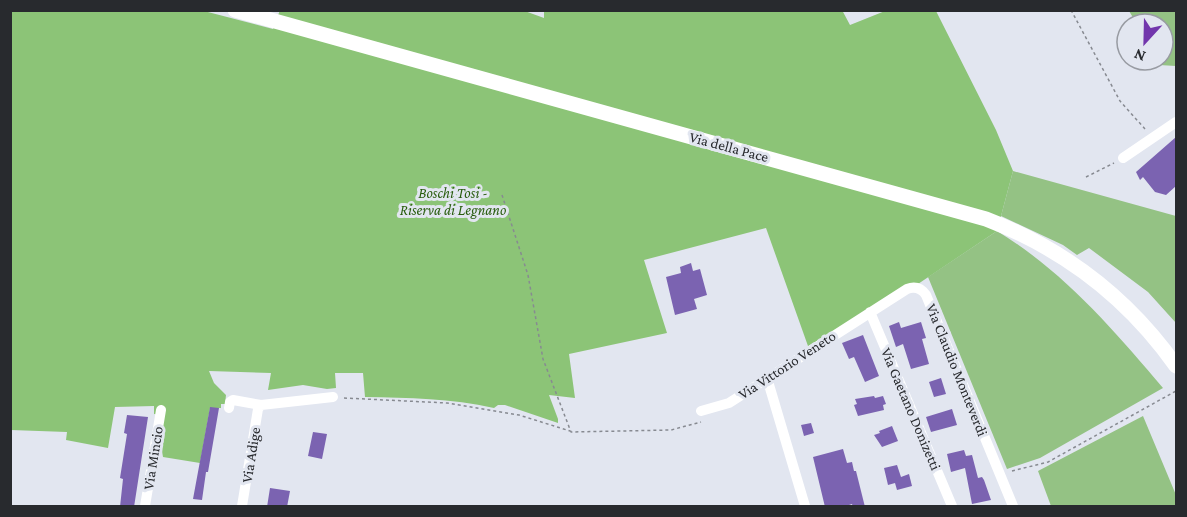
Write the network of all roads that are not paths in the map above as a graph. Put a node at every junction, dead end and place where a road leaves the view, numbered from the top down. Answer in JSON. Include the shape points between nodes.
{"nodes":[{"id":1,"x":235,"y":10,"type":"edge"},
{"id":2,"x":1176,"y":122,"type":"edge"},
{"id":3,"x":1123,"y":158,"type":"road end"},
{"id":4,"x":870,"y":312,"type":"junction"},
{"id":5,"x":1176,"y":366,"type":"edge"},
{"id":6,"x":767,"y":378,"type":"junction"},
{"id":7,"x":333,"y":397,"type":"road end"},
{"id":8,"x":261,"y":405,"type":"junction"},
{"id":9,"x":229,"y":408,"type":"dead end"},
{"id":10,"x":161,"y":410,"type":"dead end"},
{"id":11,"x":704,"y":415,"type":"road end"},
{"id":12,"x":146,"y":507,"type":"edge"},
{"id":13,"x":242,"y":507,"type":"edge"},
{"id":14,"x":805,"y":507,"type":"edge"},
{"id":15,"x":952,"y":507,"type":"edge"},
{"id":16,"x":1013,"y":507,"type":"edge"}],
"edges":[{"from":1,"to":5,"type":"main road","name":"Via della Pace","via":[[986,219],[1034,240],[1090,275],[1137,316]]},
{"from":2,"to":3,"type":"street"},
{"from":4,"to":6,"type":"street","name":"Via Vittorio Veneto"},
{"from":4,"to":15,"type":"street","name":"Via Gaetano Donizetti"},
{"from":4,"to":16,"type":"street","name":"Via Claudio Monteverdi","via":[[907,289],[916,287],[924,291]]},
{"from":6,"to":11,"type":"street","name":"Via Vittorio Veneto"},
{"from":6,"to":14,"type":"street"},
{"from":7,"to":8,"type":"street"},
{"from":8,"to":9,"type":"street","via":[[233,400]]},
{"from":8,"to":13,"type":"street","name":"Via Adige"},
{"from":10,"to":12,"type":"street","name":"Via Mincio"}]}
